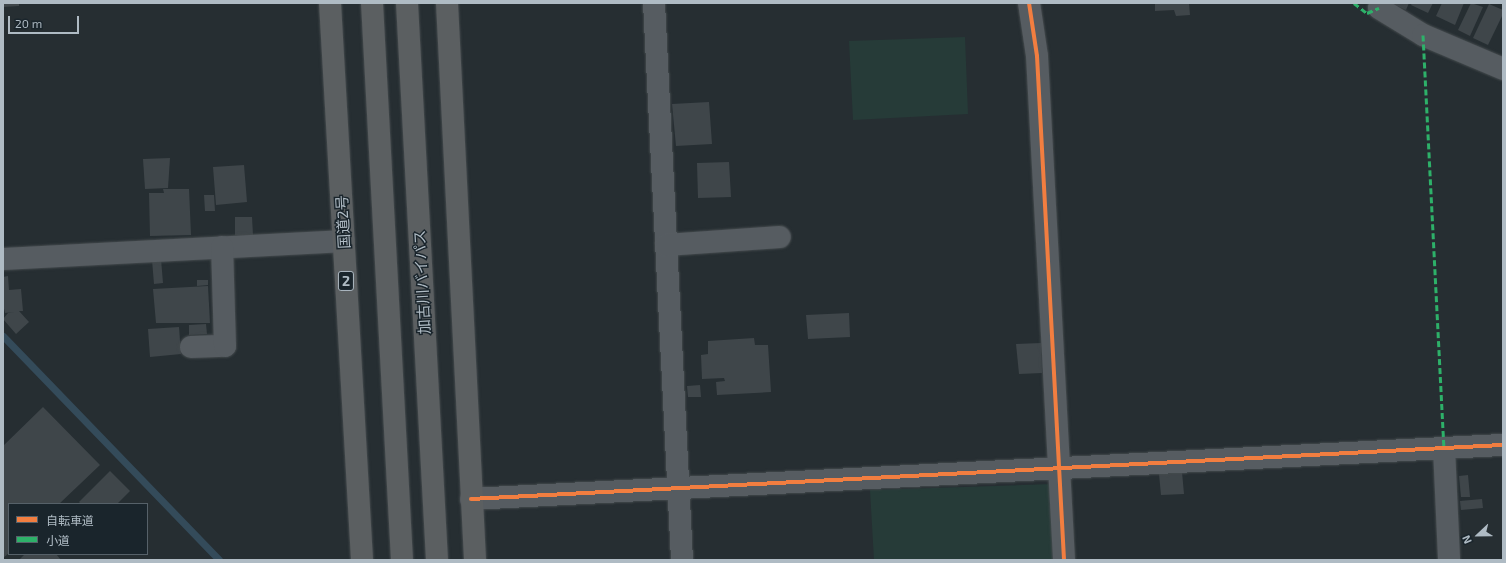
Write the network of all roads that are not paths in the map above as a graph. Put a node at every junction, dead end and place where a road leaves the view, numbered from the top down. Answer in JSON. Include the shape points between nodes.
{"nodes":[{"id":1,"x":330,"y":3,"type":"edge"},
{"id":2,"x":372,"y":3,"type":"edge"},
{"id":3,"x":407,"y":3,"type":"edge"},
{"id":4,"x":447,"y":3,"type":"edge"},
{"id":5,"x":654,"y":3,"type":"edge"},
{"id":6,"x":1029,"y":3,"type":"edge"},
{"id":7,"x":1381,"y":3,"type":"edge"},
{"id":8,"x":1503,"y":69,"type":"edge"},
{"id":9,"x":780,"y":238,"type":"dead end"},
{"id":10,"x":344,"y":241,"type":"junction"},
{"id":11,"x":666,"y":245,"type":"junction"},
{"id":12,"x":222,"y":247,"type":"junction"},
{"id":13,"x":3,"y":259,"type":"edge"},
{"id":14,"x":191,"y":347,"type":"dead end"},
{"id":15,"x":1503,"y":445,"type":"edge"},
{"id":16,"x":1444,"y":448,"type":"junction"},
{"id":17,"x":1058,"y":468,"type":"junction"},
{"id":18,"x":678,"y":490,"type":"junction"},
{"id":19,"x":471,"y":499,"type":"junction"},
{"id":20,"x":362,"y":560,"type":"edge"},
{"id":21,"x":402,"y":560,"type":"edge"},
{"id":22,"x":437,"y":560,"type":"edge"},
{"id":23,"x":475,"y":560,"type":"edge"},
{"id":24,"x":682,"y":560,"type":"edge"},
{"id":25,"x":1064,"y":560,"type":"edge"},
{"id":26,"x":1449,"y":560,"type":"edge"}],
"edges":[{"from":1,"to":10,"type":"highway","name":"国道2号","number":"2"},
{"from":2,"to":21,"type":"highway"},
{"from":3,"to":22,"type":"highway","name":"加古川バイパス"},
{"from":4,"to":19,"type":"highway"},
{"from":5,"to":11,"type":"street"},
{"from":6,"to":17,"type":"street","via":[[1037,56]]},
{"from":7,"to":8,"type":"street","via":[[1379,8],[1423,36]]},
{"from":9,"to":11,"type":"street"},
{"from":10,"to":12,"type":"street"},
{"from":10,"to":20,"type":"highway","name":"国道2号","number":"2"},
{"from":11,"to":18,"type":"street"},
{"from":12,"to":13,"type":"street"},
{"from":12,"to":14,"type":"street","via":[[225,346]]},
{"from":15,"to":16,"type":"street"},
{"from":16,"to":17,"type":"street"},
{"from":16,"to":26,"type":"street"},
{"from":17,"to":18,"type":"street"},
{"from":17,"to":25,"type":"street"},
{"from":18,"to":19,"type":"street"},
{"from":18,"to":24,"type":"street"},
{"from":19,"to":23,"type":"highway"}]}
